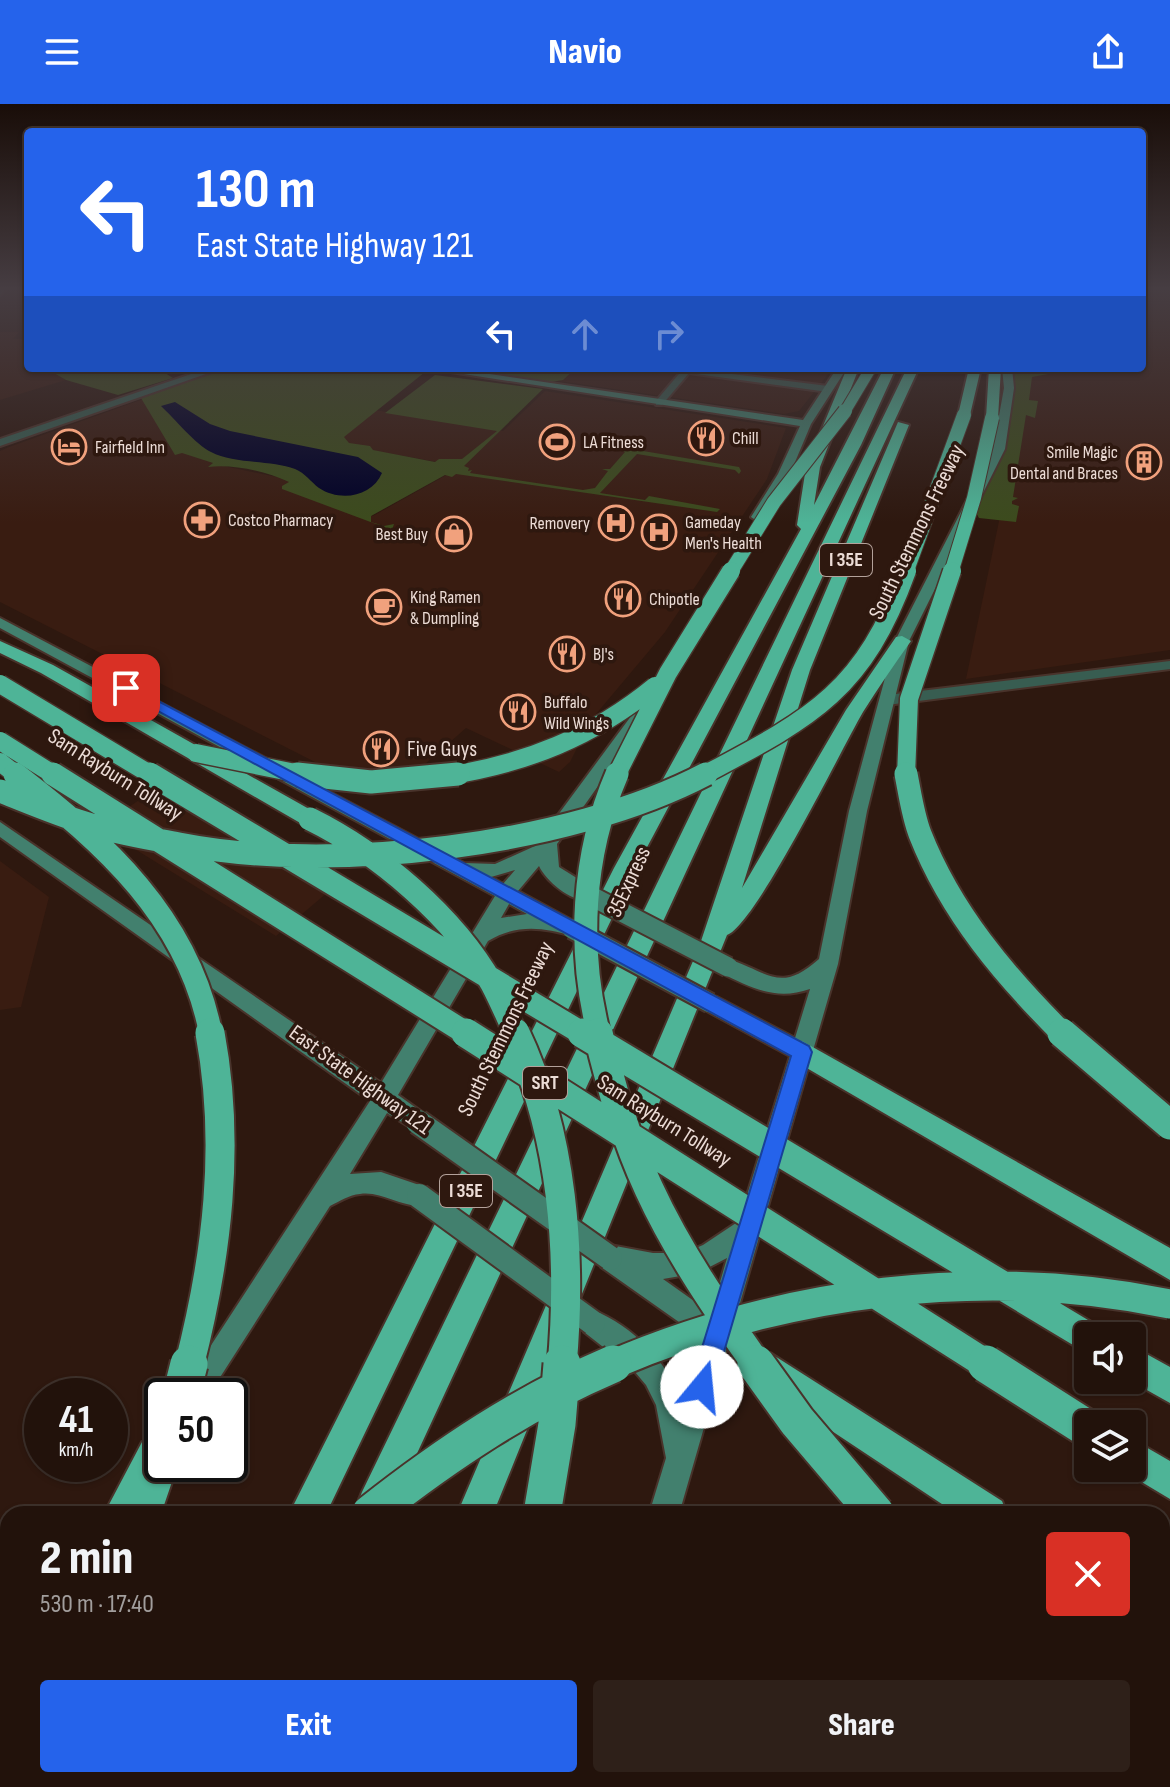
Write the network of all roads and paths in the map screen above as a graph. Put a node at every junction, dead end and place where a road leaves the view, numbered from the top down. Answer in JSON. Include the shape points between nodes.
{"nodes":[{"id":1,"x":206,"y":372,"type":"edge"},
{"id":2,"x":456,"y":372,"type":"edge"},
{"id":3,"x":685,"y":372,"type":"edge"},
{"id":4,"x":709,"y":372,"type":"edge"},
{"id":5,"x":839,"y":372,"type":"edge"},
{"id":6,"x":851,"y":372,"type":"edge"},
{"id":7,"x":869,"y":372,"type":"edge"},
{"id":8,"x":888,"y":372,"type":"edge"},
{"id":9,"x":911,"y":372,"type":"edge"},
{"id":10,"x":926,"y":372,"type":"edge"},
{"id":11,"x":974,"y":372,"type":"edge"},
{"id":12,"x":995,"y":372,"type":"edge"},
{"id":13,"x":1007,"y":372,"type":"edge"},
{"id":14,"x":922,"y":382,"type":"dead end"},
{"id":15,"x":828,"y":389,"type":"junction"},
{"id":16,"x":659,"y":403,"type":"junction"},
{"id":17,"x":910,"y":409,"type":"dead end"},
{"id":18,"x":806,"y":424,"type":"junction"},
{"id":19,"x":0,"y":443,"type":"edge"},
{"id":20,"x":801,"y":543,"type":"junction"},
{"id":21,"x":0,"y":622,"type":"edge"},
{"id":22,"x":902,"y":641,"type":"junction"},
{"id":23,"x":0,"y":646,"type":"edge"},
{"id":24,"x":1170,"y":665,"type":"edge"},
{"id":25,"x":668,"y":673,"type":"junction"},
{"id":26,"x":0,"y":684,"type":"edge"},
{"id":27,"x":887,"y":700,"type":"junction"},
{"id":28,"x":0,"y":741,"type":"edge"},
{"id":29,"x":196,"y":753,"type":"junction"},
{"id":30,"x":0,"y":762,"type":"edge"},
{"id":31,"x":0,"y":791,"type":"edge"},
{"id":32,"x":0,"y":828,"type":"edge"},
{"id":33,"x":548,"y":843,"type":"junction"},
{"id":34,"x":451,"y":863,"type":"junction"},
{"id":35,"x":506,"y":893,"type":"junction"},
{"id":36,"x":568,"y":927,"type":"junction"},
{"id":37,"x":480,"y":936,"type":"junction"},
{"id":38,"x":720,"y":957,"type":"junction"},
{"id":39,"x":828,"y":964,"type":"junction"},
{"id":40,"x":802,"y":1052,"type":"junction"},
{"id":41,"x":382,"y":1098,"type":"junction"},
{"id":42,"x":1170,"y":1125,"type":"edge"},
{"id":43,"x":321,"y":1199,"type":"junction"},
{"id":44,"x":749,"y":1229,"type":"junction"},
{"id":45,"x":610,"y":1258,"type":"junction"},
{"id":46,"x":1170,"y":1265,"type":"edge"},
{"id":47,"x":1170,"y":1304,"type":"edge"},
{"id":48,"x":1074,"y":1329,"type":"edge"},
{"id":49,"x":718,"y":1335,"type":"junction"},
{"id":50,"x":1146,"y":1371,"type":"edge"},
{"id":51,"x":185,"y":1378,"type":"edge"},
{"id":52,"x":204,"y":1378,"type":"edge"},
{"id":53,"x":1170,"y":1386,"type":"edge"},
{"id":54,"x":1074,"y":1420,"type":"edge"},
{"id":55,"x":679,"y":1464,"type":"junction"},
{"id":56,"x":1146,"y":1466,"type":"edge"},
{"id":57,"x":144,"y":1473,"type":"edge"},
{"id":58,"x":144,"y":1477,"type":"edge"},
{"id":59,"x":1170,"y":1481,"type":"edge"},
{"id":60,"x":151,"y":1482,"type":"edge"},
{"id":61,"x":120,"y":1506,"type":"edge"},
{"id":62,"x":127,"y":1506,"type":"edge"},
{"id":63,"x":145,"y":1506,"type":"edge"},
{"id":64,"x":311,"y":1506,"type":"edge"},
{"id":65,"x":374,"y":1506,"type":"edge"},
{"id":66,"x":380,"y":1506,"type":"edge"},
{"id":67,"x":479,"y":1506,"type":"edge"},
{"id":68,"x":544,"y":1506,"type":"edge"},
{"id":69,"x":666,"y":1506,"type":"edge"},
{"id":70,"x":869,"y":1506,"type":"edge"},
{"id":71,"x":977,"y":1506,"type":"edge"}],
"edges":[{"from":1,"to":19,"type":"street"},
{"from":2,"to":16,"type":"main road"},
{"from":3,"to":16,"type":"street"},
{"from":4,"to":15,"type":"street"},
{"from":5,"to":15,"type":"main road"},
{"from":6,"to":20,"type":"highway","via":[[813,467]]},
{"from":7,"to":25,"type":"highway","bridge":true,"via":[[847,409],[774,502]]},
{"from":8,"to":20,"type":"highway","name":"South Stemmons Freeway","number":"I 35E"},
{"from":9,"to":65,"type":"highway","name":"35Express"},
{"from":10,"to":14,"type":"highway"},
{"from":11,"to":31,"type":"highway","bridge":true,"via":[[964,415],[887,625],[866,657],[802,720],[688,784],[574,824],[503,839],[408,851],[311,855],[159,841],[97,827]]},
{"from":12,"to":42,"type":"highway","bridge":true,"via":[[987,449],[907,706],[902,766],[912,811],[934,867],[977,938],[1013,982],[1088,1058]]},
{"from":13,"to":22,"type":"main road","name":"South Stemmons Freeway","via":[[999,449]]},
{"from":15,"to":18,"type":"main road"},
{"from":16,"to":18,"type":"main road"},
{"from":17,"to":38,"type":"highway","number":"I 35E","via":[[801,670]]},
{"from":18,"to":33,"type":"main road","via":[[784,474],[660,688]]},
{"from":20,"to":64,"type":"highway","name":"South Stemmons Freeway","number":"I 35E","via":[[625,868]]},
{"from":21,"to":34,"type":"main road"},
{"from":22,"to":27,"type":"main road","name":"South Stemmons Freeway"},
{"from":22,"to":38,"type":"highway","via":[[873,678],[764,868]]},
{"from":23,"to":29,"type":"highway"},
{"from":24,"to":27,"type":"street"},
{"from":25,"to":29,"type":"highway","bridge":true,"via":[[628,710],[568,744],[441,777],[368,782],[280,772]]},
{"from":25,"to":70,"type":"highway","bridge":true,"via":[[604,804],[589,861],[586,952],[600,1042],[649,1189],[711,1301],[797,1421]]},
{"from":26,"to":48,"type":"highway","name":"Sam Rayburn Tollway","bridge":true},
{"from":27,"to":39,"type":"main road","name":"South Stemmons Freeway","via":[[858,811]]},
{"from":28,"to":54,"type":"highway","name":"Sam Rayburn Tollway","number":"SRT","bridge":true},
{"from":29,"to":68,"type":"highway","bridge":true,"via":[[363,847],[411,885],[492,983],[515,1028],[548,1121],[561,1185],[568,1264],[567,1342]]},
{"from":30,"to":51,"type":"highway","bridge":true,"via":[[83,828],[154,902],[195,981],[210,1030],[219,1088],[220,1202],[212,1268]]},
{"from":32,"to":41,"type":"main road","name":"East State Highway 121"},
{"from":33,"to":34,"type":"main road","via":[[497,871]]},
{"from":33,"to":35,"type":"main road"},
{"from":33,"to":38,"type":"main road","bridge":true,"via":[[544,860],[549,870],[589,895]]},
{"from":34,"to":35,"type":"main road"},
{"from":35,"to":36,"type":"main road"},
{"from":35,"to":37,"type":"main road"},
{"from":36,"to":37,"type":"main road","via":[[534,920],[498,924]]},
{"from":36,"to":40,"type":"main road","bridge":true},
{"from":37,"to":41,"type":"main road"},
{"from":38,"to":39,"type":"main road","via":[[762,984],[788,988],[810,982]]},
{"from":38,"to":67,"type":"highway","number":"I 35E"},
{"from":39,"to":40,"type":"main road","name":"South Stemmons Freeway"},
{"from":40,"to":44,"type":"main road","name":"South Stemmons Freeway"},
{"from":40,"to":46,"type":"highway"},
{"from":41,"to":43,"type":"main road"},
{"from":41,"to":45,"type":"main road","name":"East State Highway 121","bridge":true},
{"from":43,"to":52,"type":"main road"},
{"from":43,"to":55,"type":"main road","bridge":true,"via":[[353,1182],[372,1180],[419,1196],[593,1323],[664,1383],[675,1414]]},
{"from":44,"to":45,"type":"main road","via":[[698,1261],[676,1268]]},
{"from":44,"to":49,"type":"main road","name":"South Stemmons Freeway"},
{"from":45,"to":49,"type":"main road","name":"East State Highway 121"},
{"from":47,"to":66,"type":"highway","bridge":true,"via":[[1055,1289],[951,1286],[848,1294],[750,1314],[603,1366],[545,1396],[455,1449]]},
{"from":49,"to":55,"type":"main road","name":"South Stemmons Freeway"},
{"from":49,"to":71,"type":"highway"},
{"from":50,"to":53,"type":"highway"},
{"from":55,"to":69,"type":"main road","name":"South Stemmons Freeway"},
{"from":56,"to":59,"type":"highway"},
{"from":57,"to":61,"type":"main road"},
{"from":58,"to":62,"type":"highway"},
{"from":60,"to":63,"type":"highway"}]}
